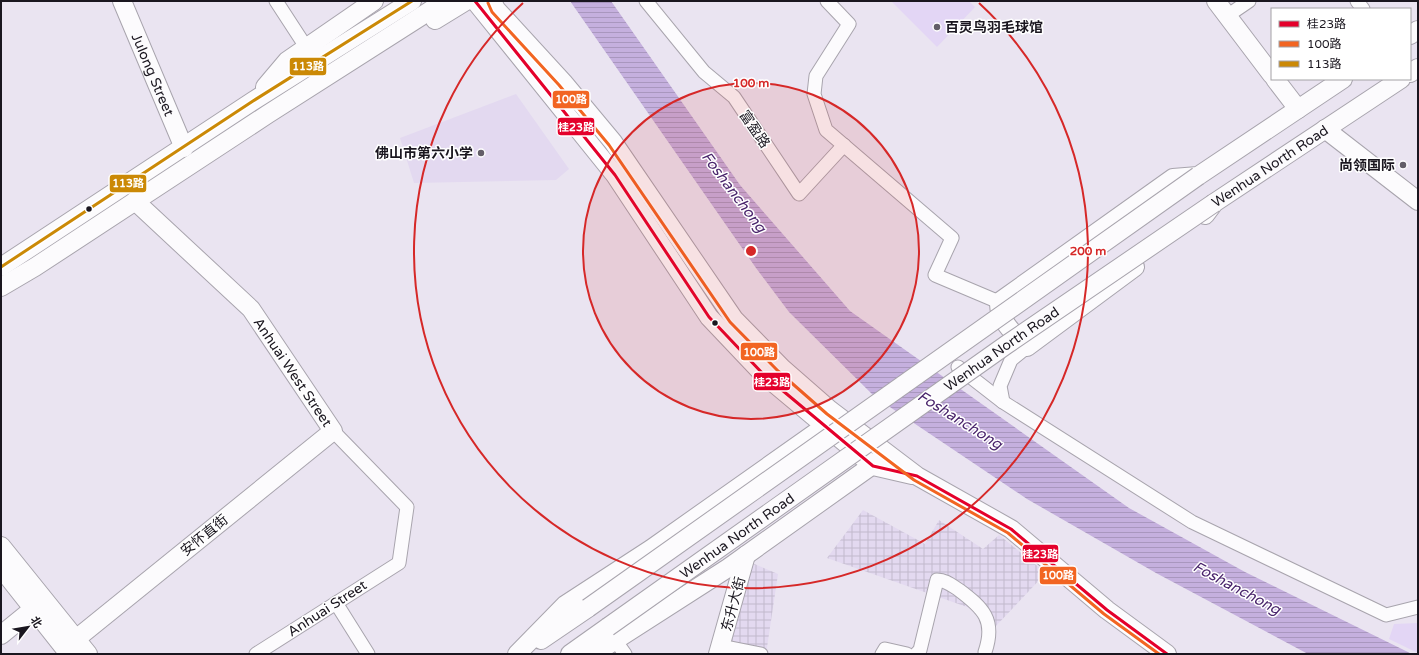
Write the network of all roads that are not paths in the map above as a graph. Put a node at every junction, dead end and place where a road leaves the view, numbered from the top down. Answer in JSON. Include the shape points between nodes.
{"nodes":[{"id":1,"x":276,"y":1,"type":"edge"},
{"id":2,"x":374,"y":1,"type":"edge"},
{"id":3,"x":412,"y":1,"type":"edge"},
{"id":4,"x":445,"y":1,"type":"edge"},
{"id":5,"x":466,"y":1,"type":"edge"},
{"id":6,"x":475,"y":1,"type":"edge"},
{"id":7,"x":492,"y":1,"type":"edge"},
{"id":8,"x":646,"y":1,"type":"edge"},
{"id":9,"x":827,"y":1,"type":"edge"},
{"id":10,"x":1216,"y":1,"type":"edge"},
{"id":11,"x":1249,"y":1,"type":"edge"},
{"id":12,"x":124,"y":2,"type":"edge"},
{"id":13,"x":1227,"y":16,"type":"junction"},
{"id":14,"x":306,"y":47,"type":"junction"},
{"id":15,"x":1271,"y":74,"type":"edge"},
{"id":16,"x":1276,"y":80,"type":"edge"},
{"id":17,"x":1342,"y":80,"type":"edge"},
{"id":18,"x":1399,"y":80,"type":"edge"},
{"id":19,"x":253,"y":101,"type":"junction"},
{"id":20,"x":1298,"y":109,"type":"junction"},
{"id":21,"x":268,"y":114,"type":"junction"},
{"id":22,"x":1325,"y":128,"type":"junction"},
{"id":23,"x":844,"y":145,"type":"junction"},
{"id":24,"x":184,"y":148,"type":"junction"},
{"id":25,"x":1198,"y":176,"type":"junction"},
{"id":26,"x":135,"y":200,"type":"junction"},
{"id":27,"x":1418,"y":201,"type":"edge"},
{"id":28,"x":1214,"y":203,"type":"junction"},
{"id":29,"x":1,"y":267,"type":"edge"},
{"id":30,"x":1,"y":287,"type":"edge"},
{"id":31,"x":999,"y":302,"type":"junction"},
{"id":32,"x":1027,"y":347,"type":"junction"},
{"id":33,"x":958,"y":367,"type":"dead end"},
{"id":34,"x":1003,"y":402,"type":"junction"},
{"id":35,"x":832,"y":421,"type":"junction"},
{"id":36,"x":333,"y":431,"type":"junction"},
{"id":37,"x":888,"y":454,"type":"junction"},
{"id":38,"x":873,"y":466,"type":"junction"},
{"id":39,"x":917,"y":476,"type":"junction"},
{"id":40,"x":1,"y":546,"type":"edge"},
{"id":41,"x":746,"y":555,"type":"junction"},
{"id":42,"x":399,"y":563,"type":"joint"},
{"id":43,"x":1,"y":568,"type":"edge"},
{"id":44,"x":336,"y":603,"type":"junction"},
{"id":45,"x":1418,"y":607,"type":"edge"},
{"id":46,"x":33,"y":609,"type":"junction"},
{"id":47,"x":1,"y":635,"type":"edge"},
{"id":48,"x":616,"y":641,"type":"edge"},
{"id":49,"x":72,"y":647,"type":"edge"},
{"id":50,"x":720,"y":650,"type":"edge"},
{"id":51,"x":985,"y":652,"type":"dead end"},
{"id":52,"x":1165,"y":653,"type":"edge"},
{"id":53,"x":88,"y":654,"type":"edge"},
{"id":54,"x":256,"y":654,"type":"edge"},
{"id":55,"x":368,"y":654,"type":"edge"},
{"id":56,"x":517,"y":654,"type":"edge"},
{"id":57,"x":521,"y":654,"type":"edge"},
{"id":58,"x":570,"y":654,"type":"edge"},
{"id":59,"x":594,"y":654,"type":"edge"},
{"id":60,"x":761,"y":654,"type":"edge"},
{"id":61,"x":882,"y":654,"type":"edge"},
{"id":62,"x":907,"y":654,"type":"edge"},
{"id":63,"x":916,"y":654,"type":"edge"}],
"edges":[{"from":1,"to":14,"type":"street"},
{"from":2,"to":14,"type":"main road"},
{"from":3,"to":19,"type":"main road"},
{"from":4,"to":21,"type":"main road"},
{"from":5,"to":21,"type":"main road","via":[[310,101]]},
{"from":6,"to":35,"type":"main road","via":[[615,176],[709,317],[764,375]]},
{"from":7,"to":35,"type":"main road","via":[[496,9],[563,82],[613,142],[734,319]]},
{"from":8,"to":23,"type":"street","name":"富盈路","via":[[704,72],[734,97],[799,194]]},
{"from":9,"to":23,"type":"street","via":[[849,24],[816,76],[814,94],[826,130]]},
{"from":10,"to":13,"type":"main road"},
{"from":11,"to":13,"type":"street"},
{"from":12,"to":24,"type":"main road","name":"Julong Street"},
{"from":13,"to":15,"type":"main road"},
{"from":14,"to":19,"type":"main road","via":[[288,61]]},
{"from":16,"to":20,"type":"main road"},
{"from":17,"to":20,"type":"main road"},
{"from":18,"to":22,"type":"main road","name":"Wenhua North Road"},
{"from":19,"to":24,"type":"main road"},
{"from":20,"to":25,"type":"main road"},
{"from":21,"to":26,"type":"main road"},
{"from":22,"to":27,"type":"main road"},
{"from":22,"to":28,"type":"main road","name":"Wenhua North Road"},
{"from":23,"to":31,"type":"street","via":[[952,238],[935,275]]},
{"from":24,"to":29,"type":"main road"},
{"from":25,"to":31,"type":"main road","via":[[1173,178]]},
{"from":25,"to":57,"type":"main road","bridge":true},
{"from":26,"to":30,"type":"main road"},
{"from":26,"to":36,"type":"main road","name":"Anhuai West Street","via":[[251,309]]},
{"from":28,"to":32,"type":"main road","via":[[1200,222]]},
{"from":28,"to":48,"type":"main road","name":"Wenhua North Road","bridge":true,"via":[[1006,346]]},
{"from":31,"to":32,"type":"main road","via":[[999,311]]},
{"from":32,"to":34,"type":"street","via":[[1011,360],[1000,386]]},
{"from":33,"to":34,"type":"street"},
{"from":34,"to":45,"type":"street","via":[[1192,522],[1386,615]]},
{"from":35,"to":37,"type":"main road"},
{"from":35,"to":38,"type":"main road"},
{"from":35,"to":56,"type":"main road","via":[[651,549],[565,605]]},
{"from":36,"to":42,"type":"street","name":"Anhuai West Street","via":[[408,507]]},
{"from":36,"to":49,"type":"main road","name":"安怀直街"},
{"from":37,"to":38,"type":"main road"},
{"from":37,"to":39,"type":"main road"},
{"from":38,"to":39,"type":"main road"},
{"from":38,"to":41,"type":"main road"},
{"from":39,"to":52,"type":"main road","via":[[1011,529],[1107,610]]},
{"from":40,"to":49,"type":"main road"},
{"from":41,"to":48,"type":"main road"},
{"from":41,"to":50,"type":"main road","name":"东升大街"},
{"from":42,"to":44,"type":"street","name":"Anhuai Street"},
{"from":43,"to":46,"type":"main road"},
{"from":44,"to":54,"type":"street","name":"Anhuai Street"},
{"from":44,"to":55,"type":"street"},
{"from":46,"to":47,"type":"main road"},
{"from":46,"to":49,"type":"main road"},
{"from":48,"to":58,"type":"main road","name":"Wenhua North Road"},
{"from":48,"to":59,"type":"main road"},
{"from":49,"to":53,"type":"main road"},
{"from":50,"to":60,"type":"street"},
{"from":51,"to":63,"type":"street","via":[[989,640],[989,627],[978,604],[944,580],[937,580],[920,650]]},
{"from":61,"to":62,"type":"street","via":[[885,649]]}]}
